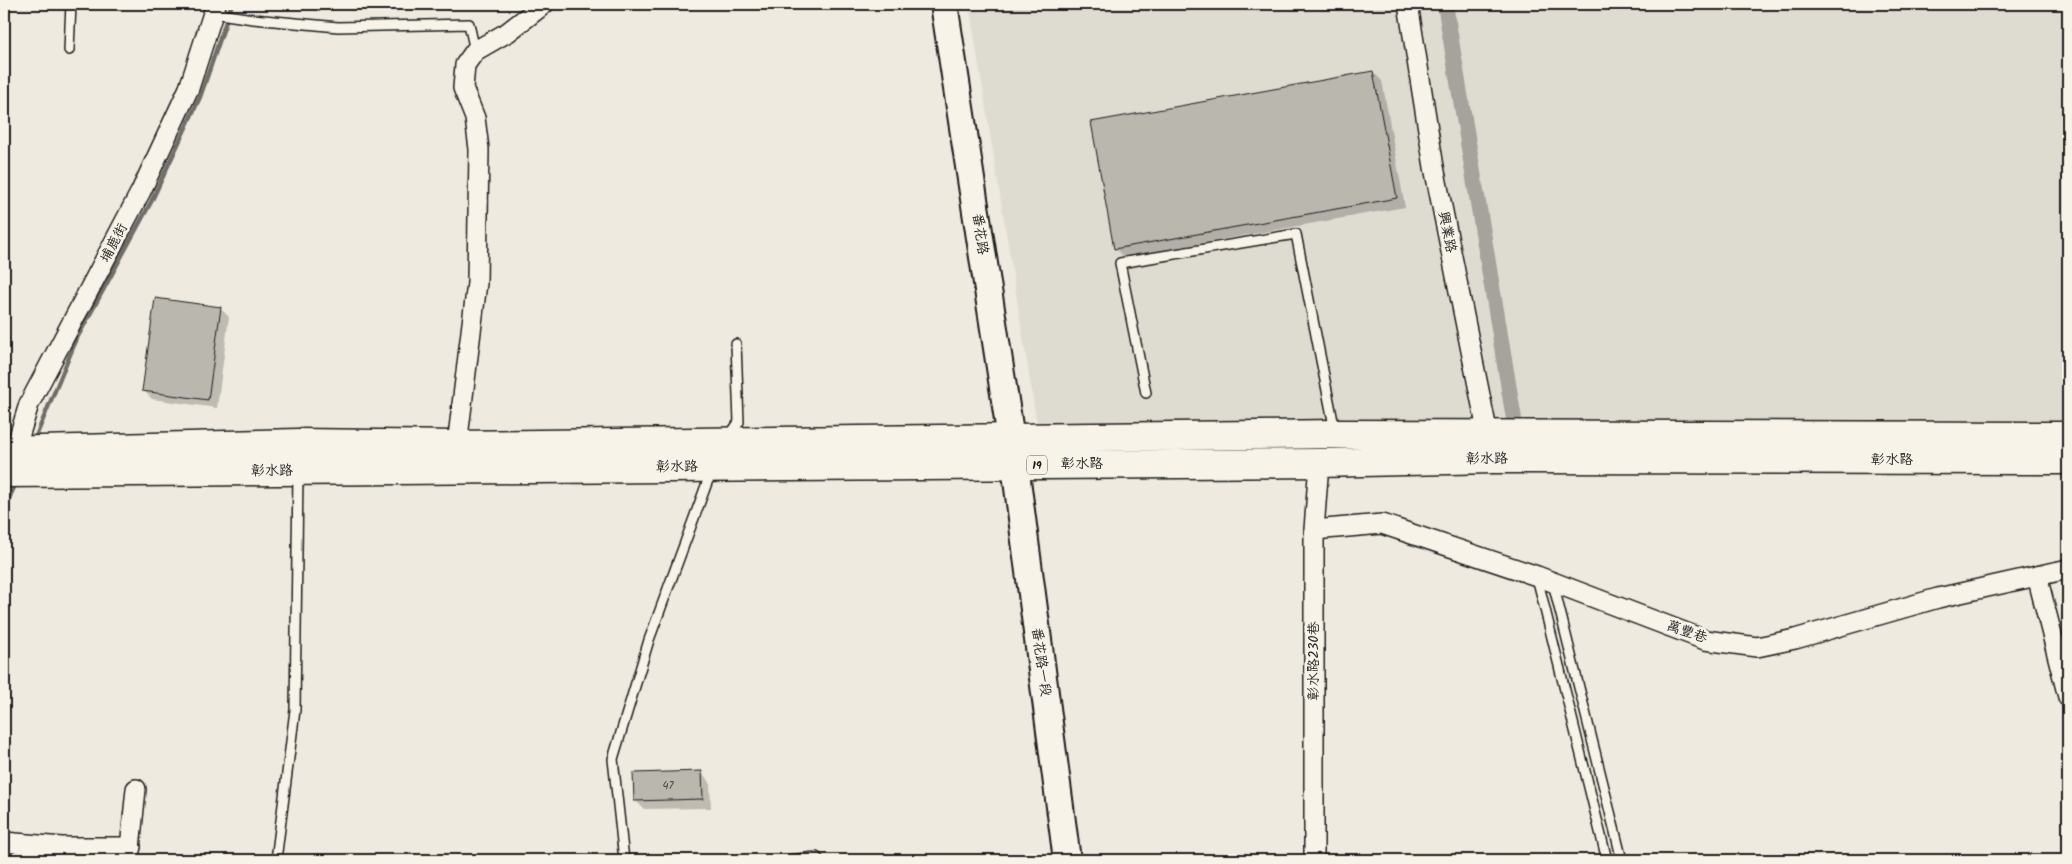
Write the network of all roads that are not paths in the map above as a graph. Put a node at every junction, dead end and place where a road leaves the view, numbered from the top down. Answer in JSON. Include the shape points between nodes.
{"nodes":[{"id":1,"x":71,"y":4,"type":"edge"},
{"id":2,"x":544,"y":4,"type":"edge"},
{"id":3,"x":944,"y":4,"type":"edge"},
{"id":4,"x":1408,"y":4,"type":"edge"},
{"id":5,"x":214,"y":8,"type":"edge"},
{"id":6,"x":69,"y":50,"type":"dead end"},
{"id":7,"x":475,"y":51,"type":"junction"},
{"id":8,"x":736,"y":344,"type":"dead end"},
{"id":9,"x":1146,"y":393,"type":"dead end"},
{"id":10,"x":1336,"y":434,"type":"junction"},
{"id":11,"x":2068,"y":436,"type":"edge"},
{"id":12,"x":1009,"y":438,"type":"junction"},
{"id":13,"x":457,"y":445,"type":"junction"},
{"id":14,"x":1490,"y":446,"type":"junction"},
{"id":15,"x":719,"y":454,"type":"junction"},
{"id":16,"x":298,"y":457,"type":"junction"},
{"id":17,"x":2068,"y":460,"type":"edge"},
{"id":18,"x":1319,"y":463,"type":"junction"},
{"id":19,"x":7,"y":465,"type":"edge"},
{"id":20,"x":1014,"y":465,"type":"junction"},
{"id":21,"x":1314,"y":530,"type":"junction"},
{"id":22,"x":2068,"y":569,"type":"edge"},
{"id":23,"x":2037,"y":576,"type":"junction"},
{"id":24,"x":1545,"y":580,"type":"junction"},
{"id":25,"x":2068,"y":697,"type":"edge"},
{"id":26,"x":136,"y":789,"type":"dead end"},
{"id":27,"x":4,"y":842,"type":"edge"},
{"id":28,"x":130,"y":854,"type":"edge"},
{"id":29,"x":276,"y":860,"type":"edge"},
{"id":30,"x":624,"y":860,"type":"edge"},
{"id":31,"x":788,"y":860,"type":"edge"},
{"id":32,"x":819,"y":860,"type":"edge"},
{"id":33,"x":1067,"y":860,"type":"edge"},
{"id":34,"x":1314,"y":860,"type":"edge"},
{"id":35,"x":1607,"y":860,"type":"edge"},
{"id":36,"x":1622,"y":860,"type":"edge"}],
"edges":[{"from":1,"to":6,"type":"lane"},
{"from":2,"to":7,"type":"street","via":[[508,32]]},
{"from":3,"to":12,"type":"main road","name":"番花路"},
{"from":4,"to":14,"type":"street","name":"興業路","via":[[1434,167]]},
{"from":5,"to":7,"type":"lane","via":[[234,16],[338,27],[469,24]]},
{"from":5,"to":19,"type":"street","name":"埔鹿街","via":[[189,88],[141,191],[29,404]]},
{"from":7,"to":13,"type":"street","via":[[465,65],[463,88],[475,118],[478,149],[477,283]]},
{"from":8,"to":15,"type":"lane","via":[[739,422]]},
{"from":9,"to":10,"type":"lane","via":[[1120,263],[1296,234]]},
{"from":10,"to":12,"type":"main road","name":"彰水路","number":"19"},
{"from":10,"to":14,"type":"main road","name":"彰水路","number":"19"},
{"from":11,"to":14,"type":"main road","name":"彰水路","number":"19"},
{"from":12,"to":15,"type":"main road","name":"彰水路","number":"19"},
{"from":12,"to":20,"type":"main road","name":"番花路"},
{"from":13,"to":15,"type":"main road","name":"彰水路","number":"19"},
{"from":13,"to":16,"type":"main road","name":"彰水路","number":"19"},
{"from":14,"to":17,"type":"main road","name":"彰水路","number":"19"},
{"from":14,"to":18,"type":"main road","name":"彰水路","number":"19"},
{"from":15,"to":16,"type":"main road","name":"彰水路","number":"19"},
{"from":15,"to":20,"type":"main road","name":"彰水路","number":"19"},
{"from":15,"to":30,"type":"lane","via":[[649,640],[614,759]]},
{"from":16,"to":19,"type":"main road","name":"彰水路","number":"19"},
{"from":16,"to":29,"type":"lane","via":[[295,710]]},
{"from":18,"to":20,"type":"main road","name":"彰水路","number":"19"},
{"from":18,"to":21,"type":"street","name":"彰水路230巷"},
{"from":20,"to":33,"type":"main road","name":"番花路一段"},
{"from":21,"to":24,"type":"street","name":"萬豐巷","via":[[1382,524]]},
{"from":21,"to":34,"type":"street","name":"彰水路230巷"},
{"from":22,"to":23,"type":"street","name":"萬豐巷"},
{"from":23,"to":24,"type":"street","name":"萬豐巷","via":[[1938,598],[1757,647],[1705,640]]},
{"from":23,"to":25,"type":"street"},
{"from":24,"to":35,"type":"lane"},
{"from":24,"to":36,"type":"lane"},
{"from":26,"to":28,"type":"street"},
{"from":27,"to":28,"type":"street"},
{"from":31,"to":32,"type":"lane","via":[[816,857]]}]}
